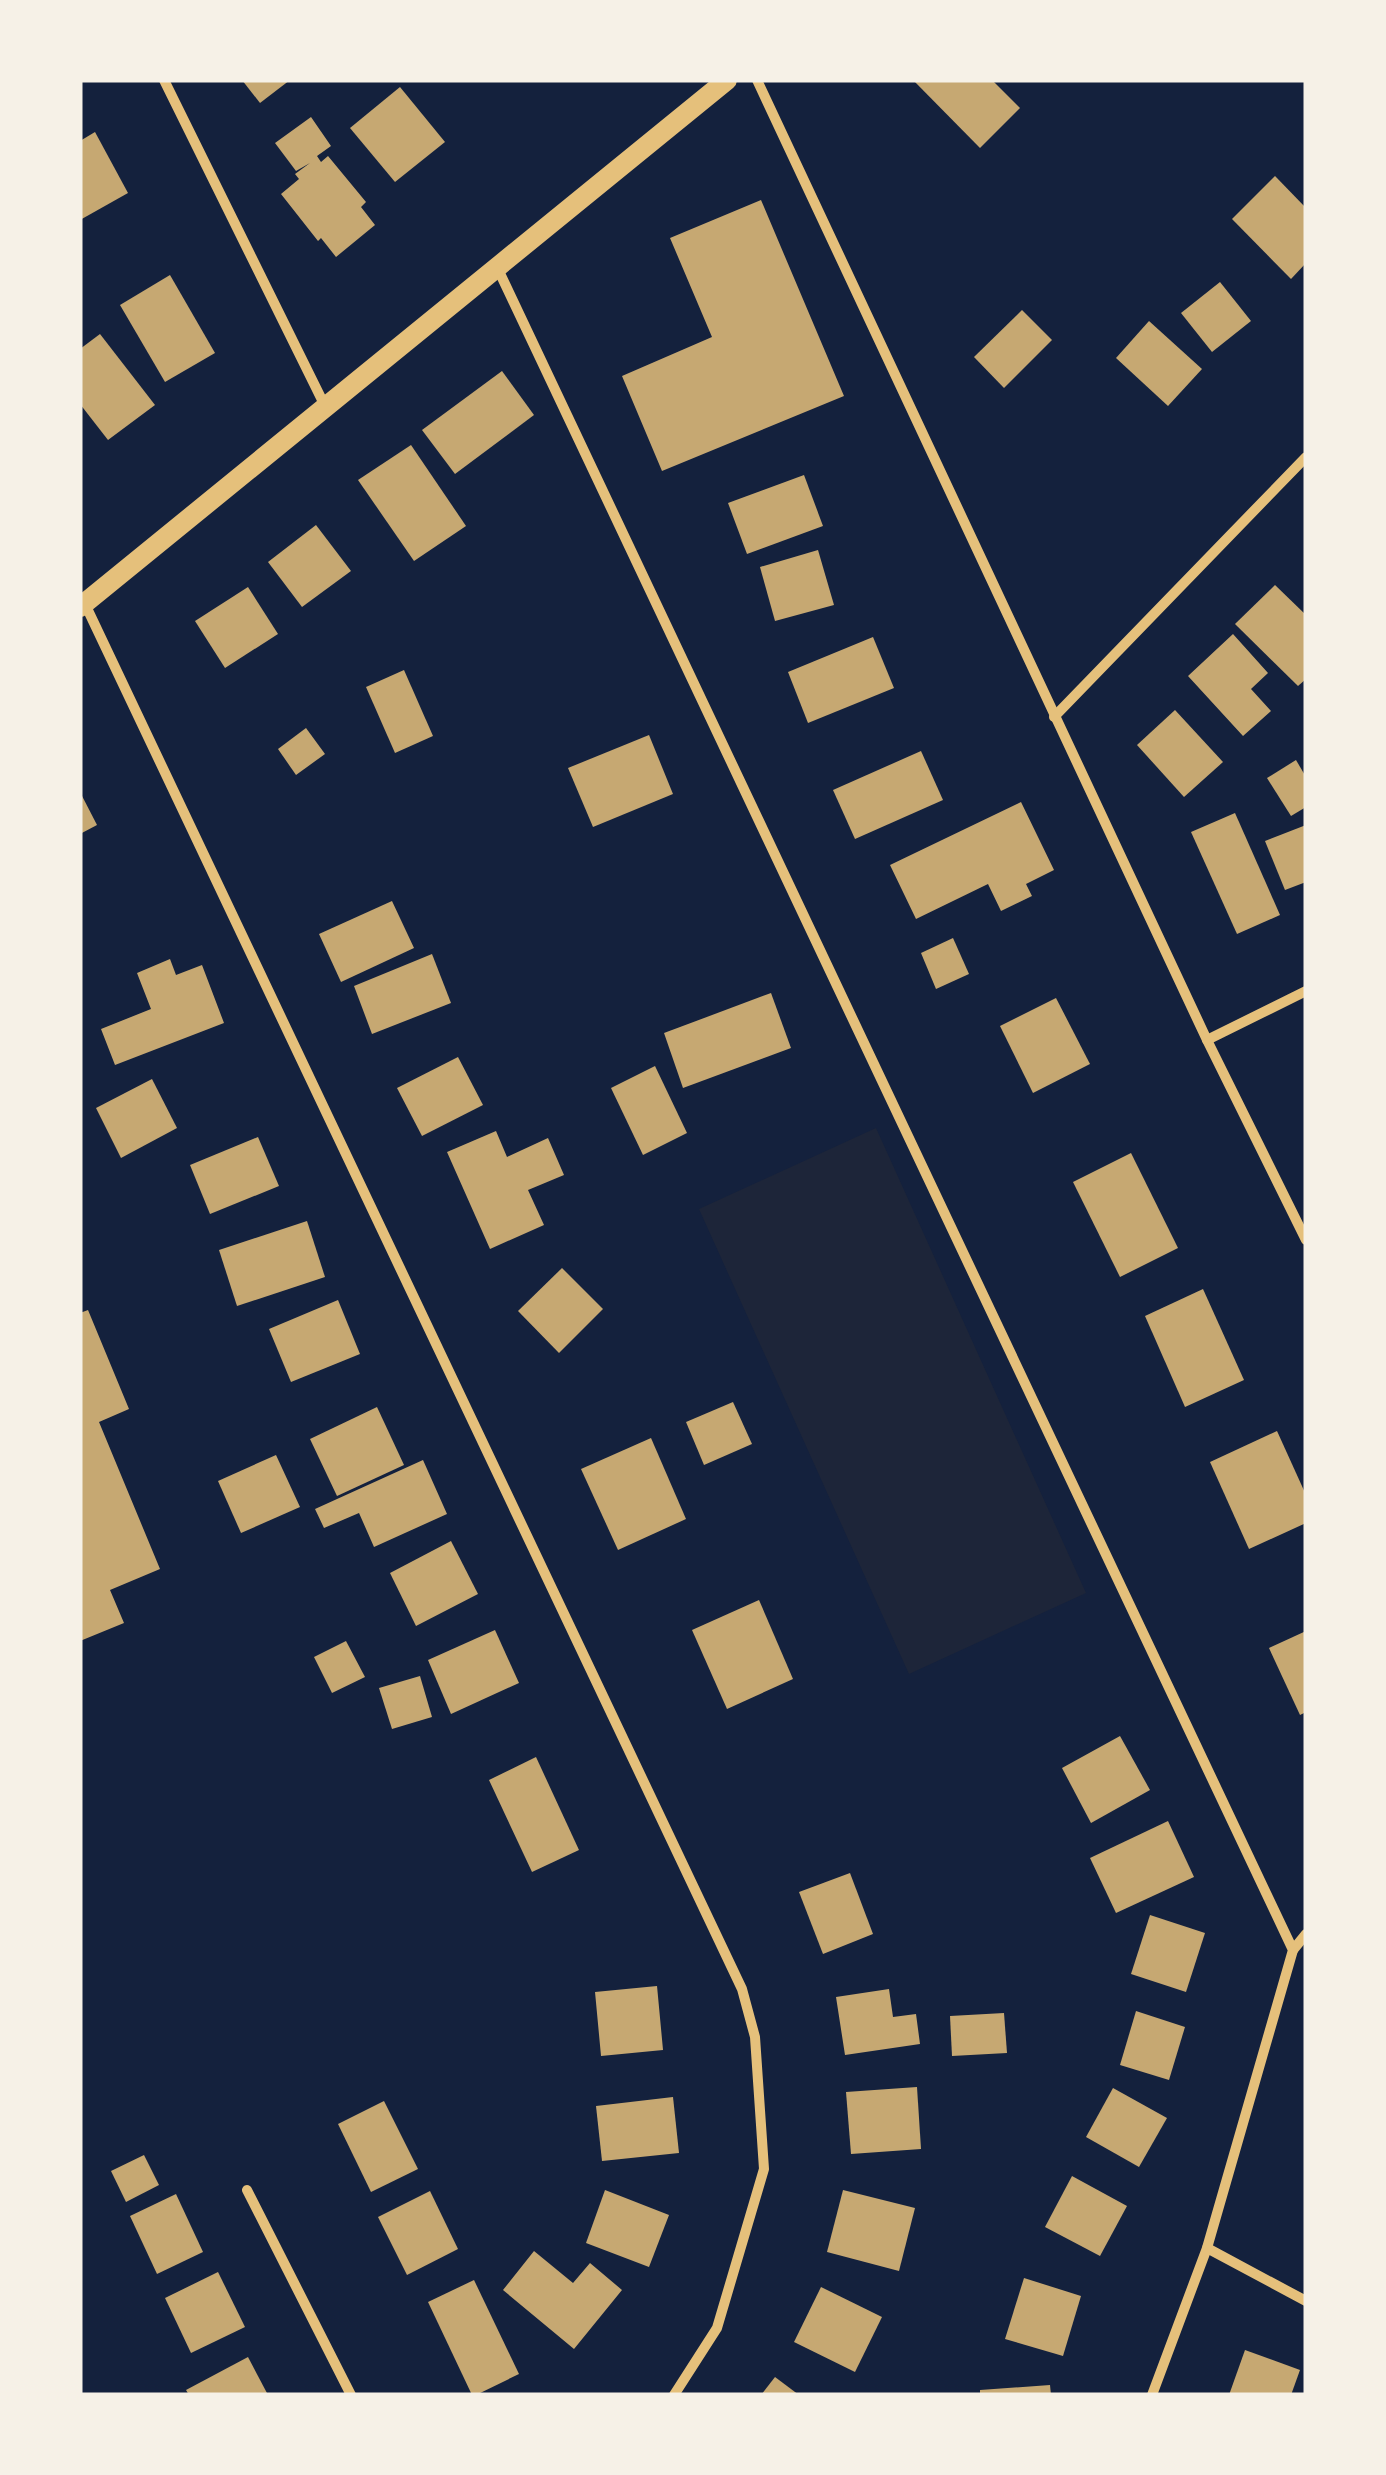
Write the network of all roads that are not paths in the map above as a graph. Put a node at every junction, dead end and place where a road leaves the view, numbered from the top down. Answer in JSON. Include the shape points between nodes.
{"nodes":[{"id":1,"x":164,"y":80,"type":"edge"},
{"id":2,"x":728,"y":80,"type":"edge"},
{"id":3,"x":757,"y":80,"type":"edge"},
{"id":4,"x":497,"y":267,"type":"junction"},
{"id":5,"x":326,"y":408,"type":"junction"},
{"id":6,"x":1306,"y":457,"type":"edge"},
{"id":7,"x":82,"y":605,"type":"edge"},
{"id":8,"x":1054,"y":717,"type":"junction"},
{"id":9,"x":1306,"y":992,"type":"edge"},
{"id":10,"x":1206,"y":1040,"type":"junction"},
{"id":11,"x":1306,"y":1240,"type":"edge"},
{"id":12,"x":1306,"y":1934,"type":"edge"},
{"id":13,"x":1293,"y":1950,"type":"junction"},
{"id":14,"x":1306,"y":1951,"type":"edge"},
{"id":15,"x":247,"y":2190,"type":"dead end"},
{"id":16,"x":1207,"y":2248,"type":"junction"},
{"id":17,"x":1306,"y":2300,"type":"edge"},
{"id":18,"x":351,"y":2395,"type":"edge"},
{"id":19,"x":674,"y":2395,"type":"edge"},
{"id":20,"x":1152,"y":2395,"type":"edge"}],
"edges":[{"from":1,"to":5,"type":"street"},
{"from":2,"to":4,"type":"main road"},
{"from":3,"to":8,"type":"street"},
{"from":4,"to":5,"type":"main road"},
{"from":4,"to":13,"type":"street"},
{"from":5,"to":7,"type":"main road"},
{"from":6,"to":8,"type":"street"},
{"from":7,"to":19,"type":"street","via":[[742,1989],[755,2037],[764,2169],[717,2328]]},
{"from":8,"to":10,"type":"street"},
{"from":9,"to":10,"type":"street"},
{"from":10,"to":11,"type":"street"},
{"from":12,"to":13,"type":"street"},
{"from":13,"to":14,"type":"street"},
{"from":13,"to":16,"type":"street"},
{"from":15,"to":18,"type":"street"},
{"from":16,"to":17,"type":"street"},
{"from":16,"to":20,"type":"street"}]}
